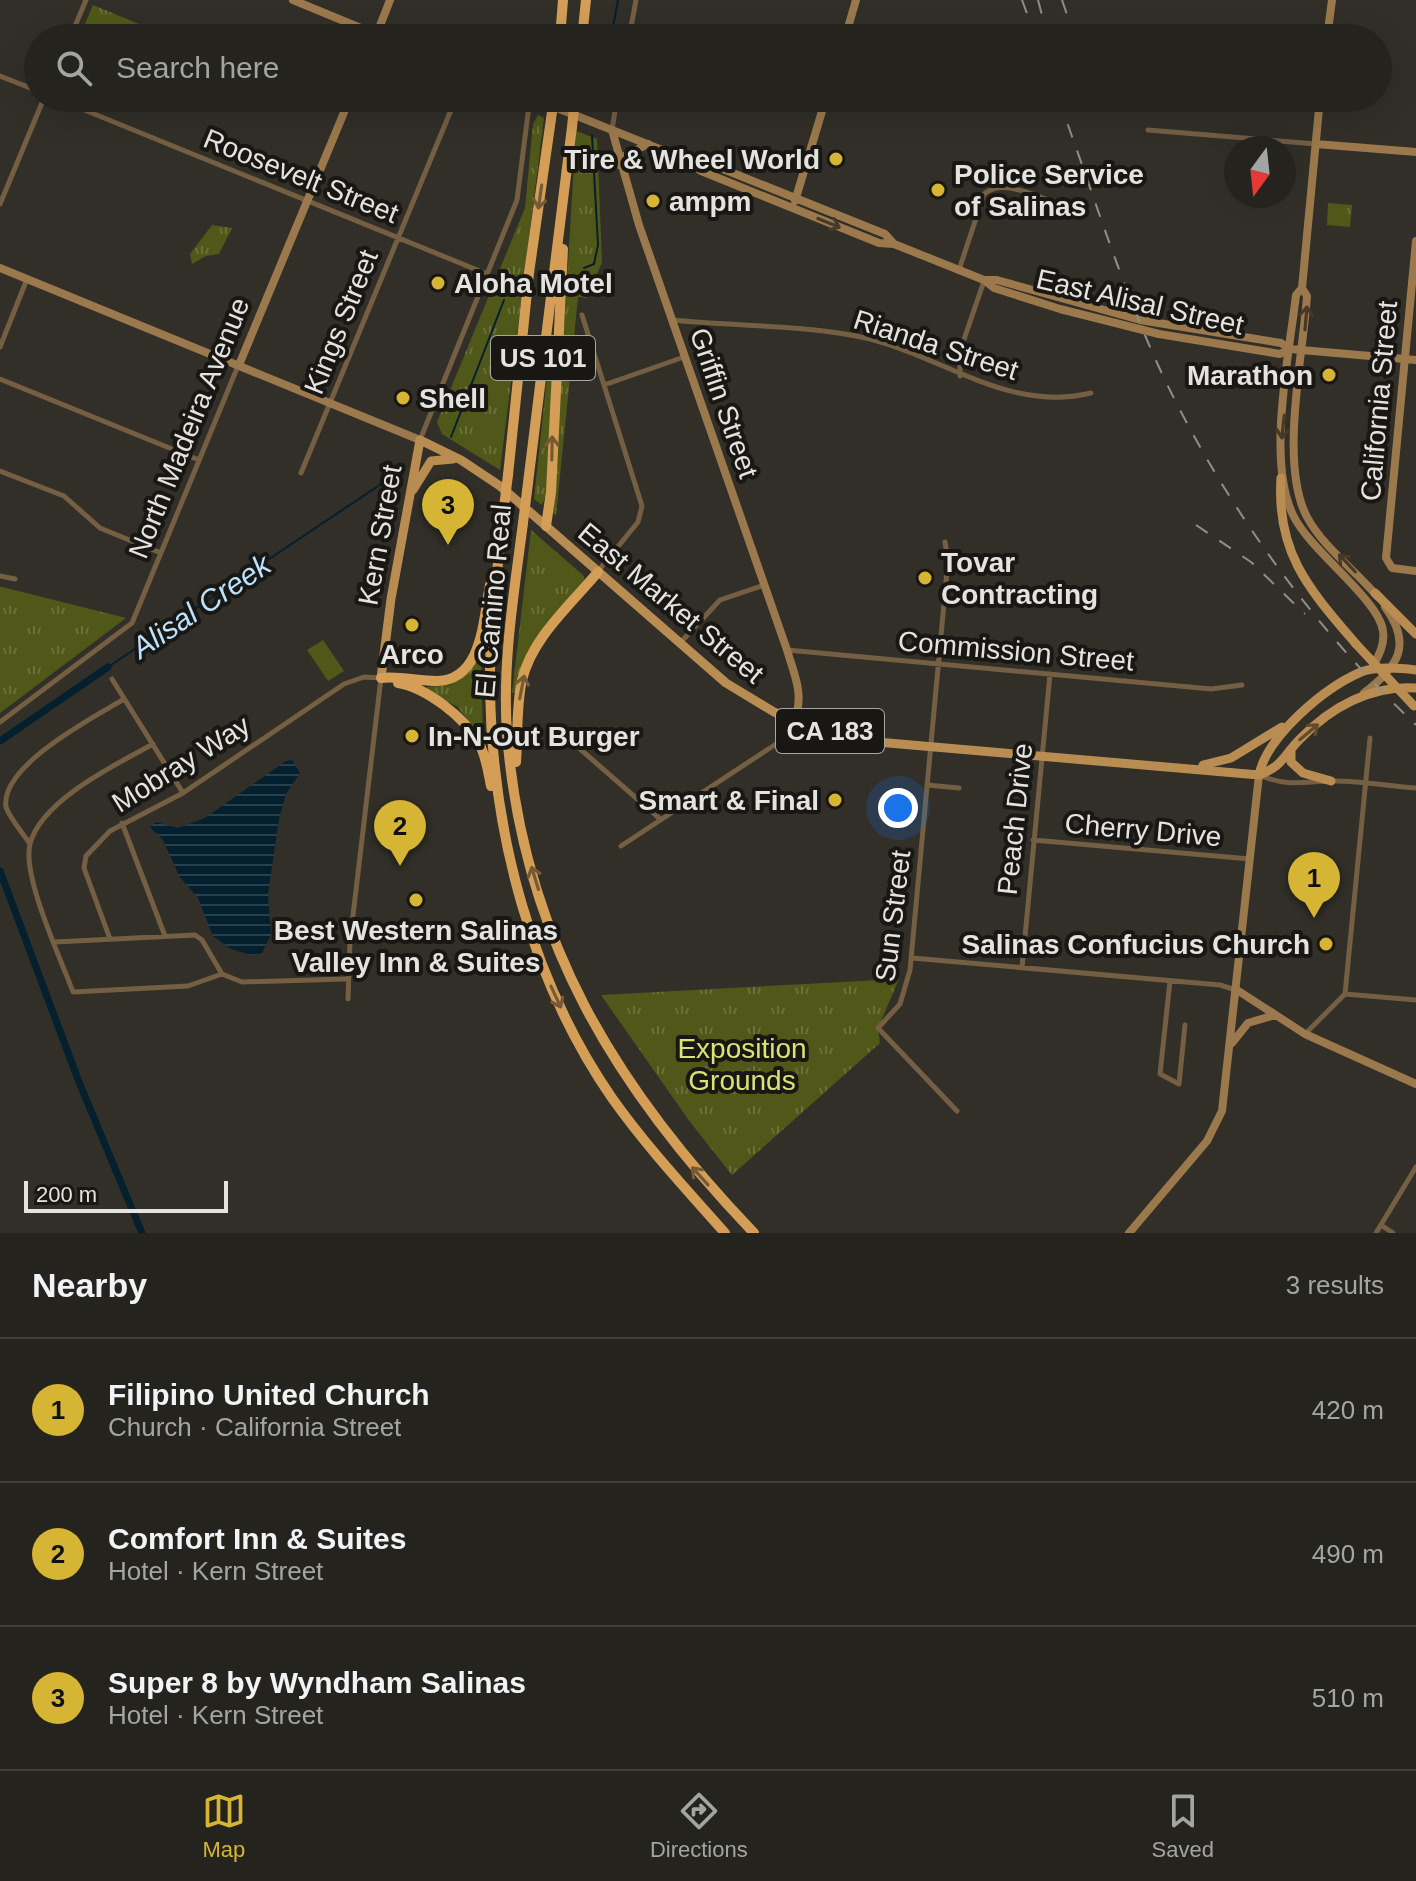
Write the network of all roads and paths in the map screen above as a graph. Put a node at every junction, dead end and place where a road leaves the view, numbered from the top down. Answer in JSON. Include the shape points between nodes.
{"nodes":[{"id":1,"x":86,"y":0,"type":"edge"},
{"id":2,"x":293,"y":0,"type":"edge"},
{"id":3,"x":390,"y":0,"type":"edge"},
{"id":4,"x":563,"y":0,"type":"edge"},
{"id":5,"x":586,"y":0,"type":"edge"},
{"id":6,"x":636,"y":0,"type":"edge"},
{"id":7,"x":856,"y":0,"type":"edge"},
{"id":8,"x":1332,"y":0,"type":"edge"},
{"id":9,"x":76,"y":24,"type":"edge"},
{"id":10,"x":349,"y":24,"type":"edge"},
{"id":11,"x":383,"y":24,"type":"edge"},
{"id":12,"x":561,"y":24,"type":"edge"},
{"id":13,"x":583,"y":24,"type":"edge"},
{"id":14,"x":632,"y":24,"type":"edge"},
{"id":15,"x":849,"y":24,"type":"edge"},
{"id":16,"x":1329,"y":24,"type":"edge"},
{"id":17,"x":0,"y":76,"type":"edge"},
{"id":18,"x":24,"y":85,"type":"edge"},
{"id":19,"x":38,"y":112,"type":"edge"},
{"id":20,"x":90,"y":112,"type":"edge"},
{"id":21,"x":344,"y":112,"type":"edge"},
{"id":22,"x":450,"y":112,"type":"edge"},
{"id":23,"x":529,"y":112,"type":"edge"},
{"id":24,"x":552,"y":112,"type":"edge"},
{"id":25,"x":566,"y":112,"type":"edge"},
{"id":26,"x":574,"y":112,"type":"edge"},
{"id":27,"x":615,"y":112,"type":"edge"},
{"id":28,"x":822,"y":112,"type":"edge"},
{"id":29,"x":1319,"y":112,"type":"edge"},
{"id":30,"x":612,"y":130,"type":"junction"},
{"id":31,"x":1148,"y":130,"type":"dead end"},
{"id":32,"x":648,"y":144,"type":"junction"},
{"id":33,"x":1316,"y":144,"type":"junction"},
{"id":34,"x":1416,"y":152,"type":"edge"},
{"id":35,"x":688,"y":161,"type":"junction"},
{"id":36,"x":620,"y":167,"type":"junction"},
{"id":37,"x":2,"y":192,"type":"edge"},
{"id":38,"x":796,"y":198,"type":"junction"},
{"id":39,"x":307,"y":200,"type":"junction"},
{"id":40,"x":0,"y":204,"type":"edge"},
{"id":41,"x":1065,"y":205,"type":"dead end"},
{"id":42,"x":793,"y":209,"type":"junction"},
{"id":43,"x":559,"y":224,"type":"junction"},
{"id":44,"x":398,"y":237,"type":"junction"},
{"id":45,"x":1416,"y":241,"type":"edge"},
{"id":46,"x":894,"y":244,"type":"junction"},
{"id":47,"x":0,"y":268,"type":"edge"},
{"id":48,"x":959,"y":270,"type":"junction"},
{"id":49,"x":487,"y":274,"type":"junction"},
{"id":50,"x":27,"y":279,"type":"junction"},
{"id":51,"x":984,"y":280,"type":"junction"},
{"id":52,"x":1302,"y":288,"type":"junction"},
{"id":53,"x":582,"y":315,"type":"dead end"},
{"id":54,"x":672,"y":320,"type":"junction"},
{"id":55,"x":0,"y":347,"type":"edge"},
{"id":56,"x":1290,"y":349,"type":"junction"},
{"id":57,"x":1303,"y":350,"type":"junction"},
{"id":58,"x":685,"y":356,"type":"junction"},
{"id":59,"x":1405,"y":359,"type":"junction"},
{"id":60,"x":1416,"y":360,"type":"edge"},
{"id":61,"x":239,"y":365,"type":"junction"},
{"id":62,"x":960,"y":376,"type":"junction"},
{"id":63,"x":0,"y":379,"type":"edge"},
{"id":64,"x":604,"y":385,"type":"junction"},
{"id":65,"x":1091,"y":393,"type":"dead end"},
{"id":66,"x":330,"y":402,"type":"junction"},
{"id":67,"x":420,"y":440,"type":"junction"},
{"id":68,"x":199,"y":460,"type":"junction"},
{"id":69,"x":461,"y":460,"type":"junction"},
{"id":70,"x":0,"y":471,"type":"edge"},
{"id":71,"x":301,"y":473,"type":"dead end"},
{"id":72,"x":1281,"y":478,"type":"junction"},
{"id":73,"x":409,"y":497,"type":"junction"},
{"id":74,"x":546,"y":526,"type":"junction"},
{"id":75,"x":501,"y":537,"type":"junction"},
{"id":76,"x":945,"y":542,"type":"dead end"},
{"id":77,"x":161,"y":553,"type":"junction"},
{"id":78,"x":1416,"y":571,"type":"edge"},
{"id":79,"x":598,"y":572,"type":"junction"},
{"id":80,"x":0,"y":576,"type":"edge"},
{"id":81,"x":15,"y":579,"type":"dead end"},
{"id":82,"x":764,"y":585,"type":"junction"},
{"id":83,"x":1375,"y":593,"type":"junction"},
{"id":84,"x":1416,"y":634,"type":"edge"},
{"id":85,"x":680,"y":643,"type":"junction"},
{"id":86,"x":787,"y":650,"type":"junction"},
{"id":87,"x":938,"y":664,"type":"junction"},
{"id":88,"x":1392,"y":669,"type":"junction"},
{"id":89,"x":1371,"y":670,"type":"junction"},
{"id":90,"x":1416,"y":670,"type":"edge"},
{"id":91,"x":1050,"y":674,"type":"junction"},
{"id":92,"x":381,"y":678,"type":"junction"},
{"id":93,"x":112,"y":679,"type":"dead end"},
{"id":94,"x":1242,"y":685,"type":"dead end"},
{"id":95,"x":1416,"y":688,"type":"edge"},
{"id":96,"x":1364,"y":693,"type":"junction"},
{"id":97,"x":124,"y":699,"type":"junction"},
{"id":98,"x":1415,"y":706,"type":"edge"},
{"id":99,"x":794,"y":720,"type":"junction"},
{"id":100,"x":0,"y":722,"type":"edge"},
{"id":101,"x":1292,"y":722,"type":"junction"},
{"id":102,"x":1370,"y":738,"type":"dead end"},
{"id":103,"x":153,"y":744,"type":"junction"},
{"id":104,"x":930,"y":747,"type":"junction"},
{"id":105,"x":579,"y":748,"type":"dead end"},
{"id":106,"x":1291,"y":749,"type":"junction"},
{"id":107,"x":1042,"y":758,"type":"junction"},
{"id":108,"x":1182,"y":768,"type":"junction"},
{"id":109,"x":1259,"y":775,"type":"junction"},
{"id":110,"x":1331,"y":781,"type":"junction"},
{"id":111,"x":515,"y":784,"type":"junction"},
{"id":112,"x":1366,"y":784,"type":"junction"},
{"id":113,"x":927,"y":785,"type":"junction"},
{"id":114,"x":959,"y":788,"type":"dead end"},
{"id":115,"x":1416,"y":788,"type":"edge"},
{"id":116,"x":183,"y":793,"type":"junction"},
{"id":117,"x":659,"y":818,"type":"junction"},
{"id":118,"x":503,"y":821,"type":"junction"},
{"id":119,"x":122,"y":823,"type":"junction"},
{"id":120,"x":1033,"y":840,"type":"junction"},
{"id":121,"x":30,"y":844,"type":"junction"},
{"id":122,"x":621,"y":846,"type":"dead end"},
{"id":123,"x":1251,"y":859,"type":"junction"},
{"id":124,"x":165,"y":936,"type":"junction"},
{"id":125,"x":110,"y":939,"type":"junction"},
{"id":126,"x":55,"y":942,"type":"junction"},
{"id":127,"x":911,"y":958,"type":"junction"},
{"id":128,"x":1022,"y":968,"type":"junction"},
{"id":129,"x":222,"y":974,"type":"junction"},
{"id":130,"x":346,"y":979,"type":"junction"},
{"id":131,"x":1170,"y":981,"type":"junction"},
{"id":132,"x":1237,"y":990,"type":"junction"},
{"id":133,"x":1345,"y":994,"type":"junction"},
{"id":134,"x":348,"y":999,"type":"dead end"},
{"id":135,"x":1416,"y":1000,"type":"edge"},
{"id":136,"x":1276,"y":1015,"type":"junction"},
{"id":137,"x":1185,"y":1025,"type":"dead end"},
{"id":138,"x":1305,"y":1034,"type":"junction"},
{"id":139,"x":1231,"y":1044,"type":"junction"},
{"id":140,"x":1416,"y":1084,"type":"edge"},
{"id":141,"x":957,"y":1111,"type":"dead end"},
{"id":142,"x":1416,"y":1167,"type":"edge"},
{"id":143,"x":1381,"y":1225,"type":"junction"},
{"id":144,"x":725,"y":1233,"type":"edge"},
{"id":145,"x":754,"y":1233,"type":"edge"},
{"id":146,"x":1129,"y":1233,"type":"edge"},
{"id":147,"x":1376,"y":1233,"type":"edge"},
{"id":148,"x":1393,"y":1233,"type":"edge"}],
"edges":[{"from":1,"to":9,"type":"street"},
{"from":2,"to":10,"type":"main road"},
{"from":3,"to":11,"type":"main road"},
{"from":4,"to":12,"type":"highway"},
{"from":5,"to":13,"type":"highway"},
{"from":6,"to":14,"type":"street"},
{"from":7,"to":15,"type":"main road"},
{"from":8,"to":16,"type":"main road"},
{"from":17,"to":18,"type":"street"},
{"from":19,"to":37,"type":"street"},
{"from":20,"to":39,"type":"street","name":"Roosevelt Street"},
{"from":21,"to":39,"type":"main road","name":"North Madeira Avenue"},
{"from":22,"to":44,"type":"street","name":"Kings Street"},
{"from":23,"to":49,"type":"street","name":"Kern Street","via":[[517,200]]},
{"from":24,"to":75,"type":"highway","name":"El Camino Real","number":"US 101","one_way":true,"bridge":true},
{"from":25,"to":30,"type":"main road","name":"East Alisal Street"},
{"from":26,"to":43,"type":"highway","name":"El Camino Real","number":"US 101","bridge":true},
{"from":27,"to":30,"type":"street","name":"Griffin Street"},
{"from":28,"to":38,"type":"main road"},
{"from":29,"to":33,"type":"main road"},
{"from":30,"to":32,"type":"main road","name":"East Alisal Street"},
{"from":30,"to":36,"type":"main road","name":"Griffin Street"},
{"from":31,"to":33,"type":"street"},
{"from":32,"to":35,"type":"main road","name":"East Alisal Street"},
{"from":32,"to":36,"type":"main road","via":[[626,155]]},
{"from":33,"to":34,"type":"main road"},
{"from":33,"to":52,"type":"main road"},
{"from":35,"to":38,"type":"main road","name":"East Alisal Street","via":[[703,161]]},
{"from":35,"to":42,"type":"main road","name":"East Alisal Street"},
{"from":36,"to":54,"type":"main road","name":"Griffin Street"},
{"from":37,"to":40,"type":"street"},
{"from":38,"to":42,"type":"main road"},
{"from":38,"to":46,"type":"main road","name":"East Alisal Street","via":[[885,234]]},
{"from":39,"to":44,"type":"street","name":"Roosevelt Street"},
{"from":39,"to":61,"type":"main road","name":"North Madeira Avenue"},
{"from":41,"to":48,"type":"street","via":[[993,186],[984,194]]},
{"from":42,"to":46,"type":"main road","name":"East Alisal Street","one_way":true},
{"from":74,"to":43,"type":"highway","one_way":true,"via":[[563,246]]},
{"from":43,"to":111,"type":"highway","name":"El Camino Real","number":"US 101","bridge":true,"via":[[507,640],[507,735]]},
{"from":44,"to":49,"type":"street","name":"Roosevelt Street"},
{"from":44,"to":66,"type":"street","name":"Kings Street"},
{"from":45,"to":59,"type":"main road","name":"California Street"},
{"from":46,"to":48,"type":"main road","name":"East Alisal Street"},
{"from":47,"to":50,"type":"main road","name":"East Market Street"},
{"from":48,"to":51,"type":"main road","name":"East Alisal Street"},
{"from":49,"to":67,"type":"street","name":"Kern Street"},
{"from":50,"to":55,"type":"street"},
{"from":50,"to":61,"type":"main road","name":"East Market Street"},
{"from":51,"to":56,"type":"main road","name":"East Alisal Street","via":[[1020,297],[1159,334],[1262,352]]},
{"from":51,"to":62,"type":"street","via":[[960,351]]},
{"from":52,"to":56,"type":"main road","via":[[1296,295]]},
{"from":57,"to":52,"type":"main road","one_way":true,"via":[[1307,296]]},
{"from":53,"to":64,"type":"street"},
{"from":54,"to":58,"type":"main road","name":"Griffin Street"},
{"from":54,"to":62,"type":"street","name":"Rianda Street","via":[[855,336]]},
{"from":56,"to":57,"type":"main road","name":"East Alisal Street"},
{"from":56,"to":72,"type":"main road","one_way":true},
{"from":57,"to":59,"type":"main road","name":"East Alisal Street"},
{"from":83,"to":57,"type":"main road","one_way":true,"via":[[1308,519],[1297,488],[1294,443]]},
{"from":58,"to":64,"type":"street"},
{"from":58,"to":82,"type":"main road","name":"Griffin Street"},
{"from":59,"to":60,"type":"main road","name":"East Alisal Street"},
{"from":59,"to":78,"type":"main road","name":"California Street","via":[[1386,558],[1389,565]]},
{"from":61,"to":66,"type":"main road","name":"East Market Street"},
{"from":61,"to":68,"type":"street","name":"North Madeira Avenue"},
{"from":62,"to":65,"type":"street","name":"Rianda Street","via":[[1009,393],[1069,398]]},
{"from":63,"to":68,"type":"street"},
{"from":64,"to":79,"type":"street","via":[[642,506],[638,522]]},
{"from":66,"to":67,"type":"main road","name":"East Market Street"},
{"from":66,"to":71,"type":"street","name":"Kings Street"},
{"from":67,"to":69,"type":"main road","name":"East Market Street","number":"CA 183"},
{"from":67,"to":73,"type":"main road","name":"Kern Street"},
{"from":68,"to":77,"type":"street","name":"North Madeira Avenue"},
{"from":69,"to":73,"type":"main road","via":[[431,461]]},
{"from":69,"to":74,"type":"main road","name":"East Market Street","number":"CA 183"},
{"from":70,"to":77,"type":"street","via":[[64,496],[100,528]]},
{"from":72,"to":89,"type":"main road","via":[[1308,541],[1378,615],[1383,639]]},
{"from":72,"to":98,"type":"main road","bridge":true,"via":[[1285,540],[1310,589]]},
{"from":73,"to":92,"type":"main road","name":"Kern Street"},
{"from":74,"to":79,"type":"main road","name":"East Market Street","number":"CA 183"},
{"from":75,"to":92,"type":"highway","via":[[471,664],[447,680]]},
{"from":75,"to":118,"type":"highway","name":"El Camino Real","number":"US 101","via":[[490,689]]},
{"from":76,"to":87,"type":"street","name":"Sun Street","via":[[948,560]]},
{"from":77,"to":100,"type":"street","name":"North Madeira Avenue","via":[[127,629]]},
{"from":79,"to":85,"type":"main road","name":"East Market Street","number":"CA 183"},
{"from":111,"to":79,"type":"highway","one_way":true,"via":[[525,670],[541,639]]},
{"from":80,"to":81,"type":"street"},
{"from":82,"to":85,"type":"street","via":[[720,600]]},
{"from":82,"to":86,"type":"main road","name":"Griffin Street"},
{"from":83,"to":84,"type":"main road"},
{"from":83,"to":88,"type":"main road","via":[[1398,628]]},
{"from":85,"to":99,"type":"main road","name":"East Market Street","number":"CA 183","via":[[726,683]]},
{"from":86,"to":87,"type":"street","name":"Commission Street"},
{"from":86,"to":99,"type":"main road","name":"Griffin Street","via":[[799,692]]},
{"from":87,"to":91,"type":"street","name":"Commission Street"},
{"from":87,"to":104,"type":"street","name":"Sun Street"},
{"from":88,"to":89,"type":"main road"},
{"from":88,"to":90,"type":"main road"},
{"from":88,"to":96,"type":"main road"},
{"from":89,"to":101,"type":"main road","via":[[1341,684]]},
{"from":91,"to":94,"type":"street","name":"Commission Street","via":[[1211,689]]},
{"from":91,"to":107,"type":"street","name":"Peach Drive"},
{"from":92,"to":116,"type":"street","name":"Mobray Way","via":[[344,684]]},
{"from":92,"to":118,"type":"highway","via":[[426,692],[471,732],[482,750]]},
{"from":92,"to":130,"type":"street","name":"Kern Street"},
{"from":93,"to":97,"type":"street"},
{"from":95,"to":96,"type":"main road"},
{"from":106,"to":96,"type":"main road","one_way":true},
{"from":97,"to":103,"type":"street"},
{"from":97,"to":121,"type":"street","via":[[32,755],[14,772],[5,805]]},
{"from":99,"to":104,"type":"main road","name":"East Market Street","number":"CA 183","via":[[860,739]]},
{"from":99,"to":117,"type":"street","via":[[776,744]]},
{"from":101,"to":108,"type":"main road","via":[[1231,758]]},
{"from":101,"to":109,"type":"main road","via":[[1268,748]]},
{"from":102,"to":112,"type":"street"},
{"from":103,"to":116,"type":"street"},
{"from":103,"to":121,"type":"street","via":[[66,797],[47,815]]},
{"from":104,"to":107,"type":"main road","name":"East Market Street","number":"CA 183"},
{"from":104,"to":113,"type":"street","name":"Sun Street"},
{"from":105,"to":117,"type":"street"},
{"from":106,"to":109,"type":"main road","via":[[1277,768]]},
{"from":106,"to":110,"type":"main road","via":[[1297,769]]},
{"from":107,"to":108,"type":"main road","name":"East Market Street","number":"CA 183"},
{"from":107,"to":120,"type":"street","name":"Peach Drive"},
{"from":108,"to":109,"type":"main road","name":"East Market Street","number":"CA 183"},
{"from":109,"to":110,"type":"street","name":"East Market Street","via":[[1275,782]]},
{"from":109,"to":123,"type":"main road"},
{"from":110,"to":112,"type":"street","name":"East Market Street"},
{"from":145,"to":111,"type":"highway","name":"El Camino Real","number":"US 101","one_way":true,"via":[[695,1172],[646,1110],[588,1017],[548,922],[523,838]]},
{"from":112,"to":115,"type":"street","name":"East Market Street"},
{"from":112,"to":133,"type":"street"},
{"from":113,"to":114,"type":"street"},
{"from":113,"to":127,"type":"street","name":"Sun Street"},
{"from":116,"to":119,"type":"street","name":"Mobray Way"},
{"from":117,"to":122,"type":"street"},
{"from":118,"to":144,"type":"highway","name":"El Camino Real","number":"US 101","one_way":true,"via":[[534,944],[594,1070],[661,1163]]},
{"from":119,"to":124,"type":"street"},
{"from":119,"to":125,"type":"street","name":"Mobray Way","via":[[100,839],[84,862]]},
{"from":120,"to":123,"type":"street","name":"Cherry Drive"},
{"from":120,"to":128,"type":"street","name":"Peach Drive"},
{"from":121,"to":126,"type":"street","via":[[34,884]]},
{"from":123,"to":132,"type":"main road"},
{"from":124,"to":125,"type":"street"},
{"from":124,"to":129,"type":"street","via":[[199,937]]},
{"from":125,"to":126,"type":"street"},
{"from":126,"to":129,"type":"street","via":[[73,992],[188,986]]},
{"from":127,"to":128,"type":"street"},
{"from":127,"to":141,"type":"street","name":"Sun Street","via":[[900,1004],[878,1028]]},
{"from":128,"to":131,"type":"street"},
{"from":129,"to":130,"type":"street","via":[[242,982]]},
{"from":130,"to":134,"type":"street","name":"Kern Street"},
{"from":131,"to":132,"type":"street"},
{"from":131,"to":137,"type":"street","via":[[1160,1074],[1179,1084]]},
{"from":132,"to":136,"type":"main road"},
{"from":132,"to":139,"type":"main road"},
{"from":133,"to":135,"type":"street"},
{"from":133,"to":138,"type":"street"},
{"from":136,"to":138,"type":"main road"},
{"from":136,"to":139,"type":"main road","via":[[1248,1023]]},
{"from":138,"to":140,"type":"main road"},
{"from":139,"to":146,"type":"main road","via":[[1225,1099],[1212,1133]]},
{"from":142,"to":143,"type":"street"},
{"from":143,"to":147,"type":"street"},
{"from":143,"to":148,"type":"street"}]}
